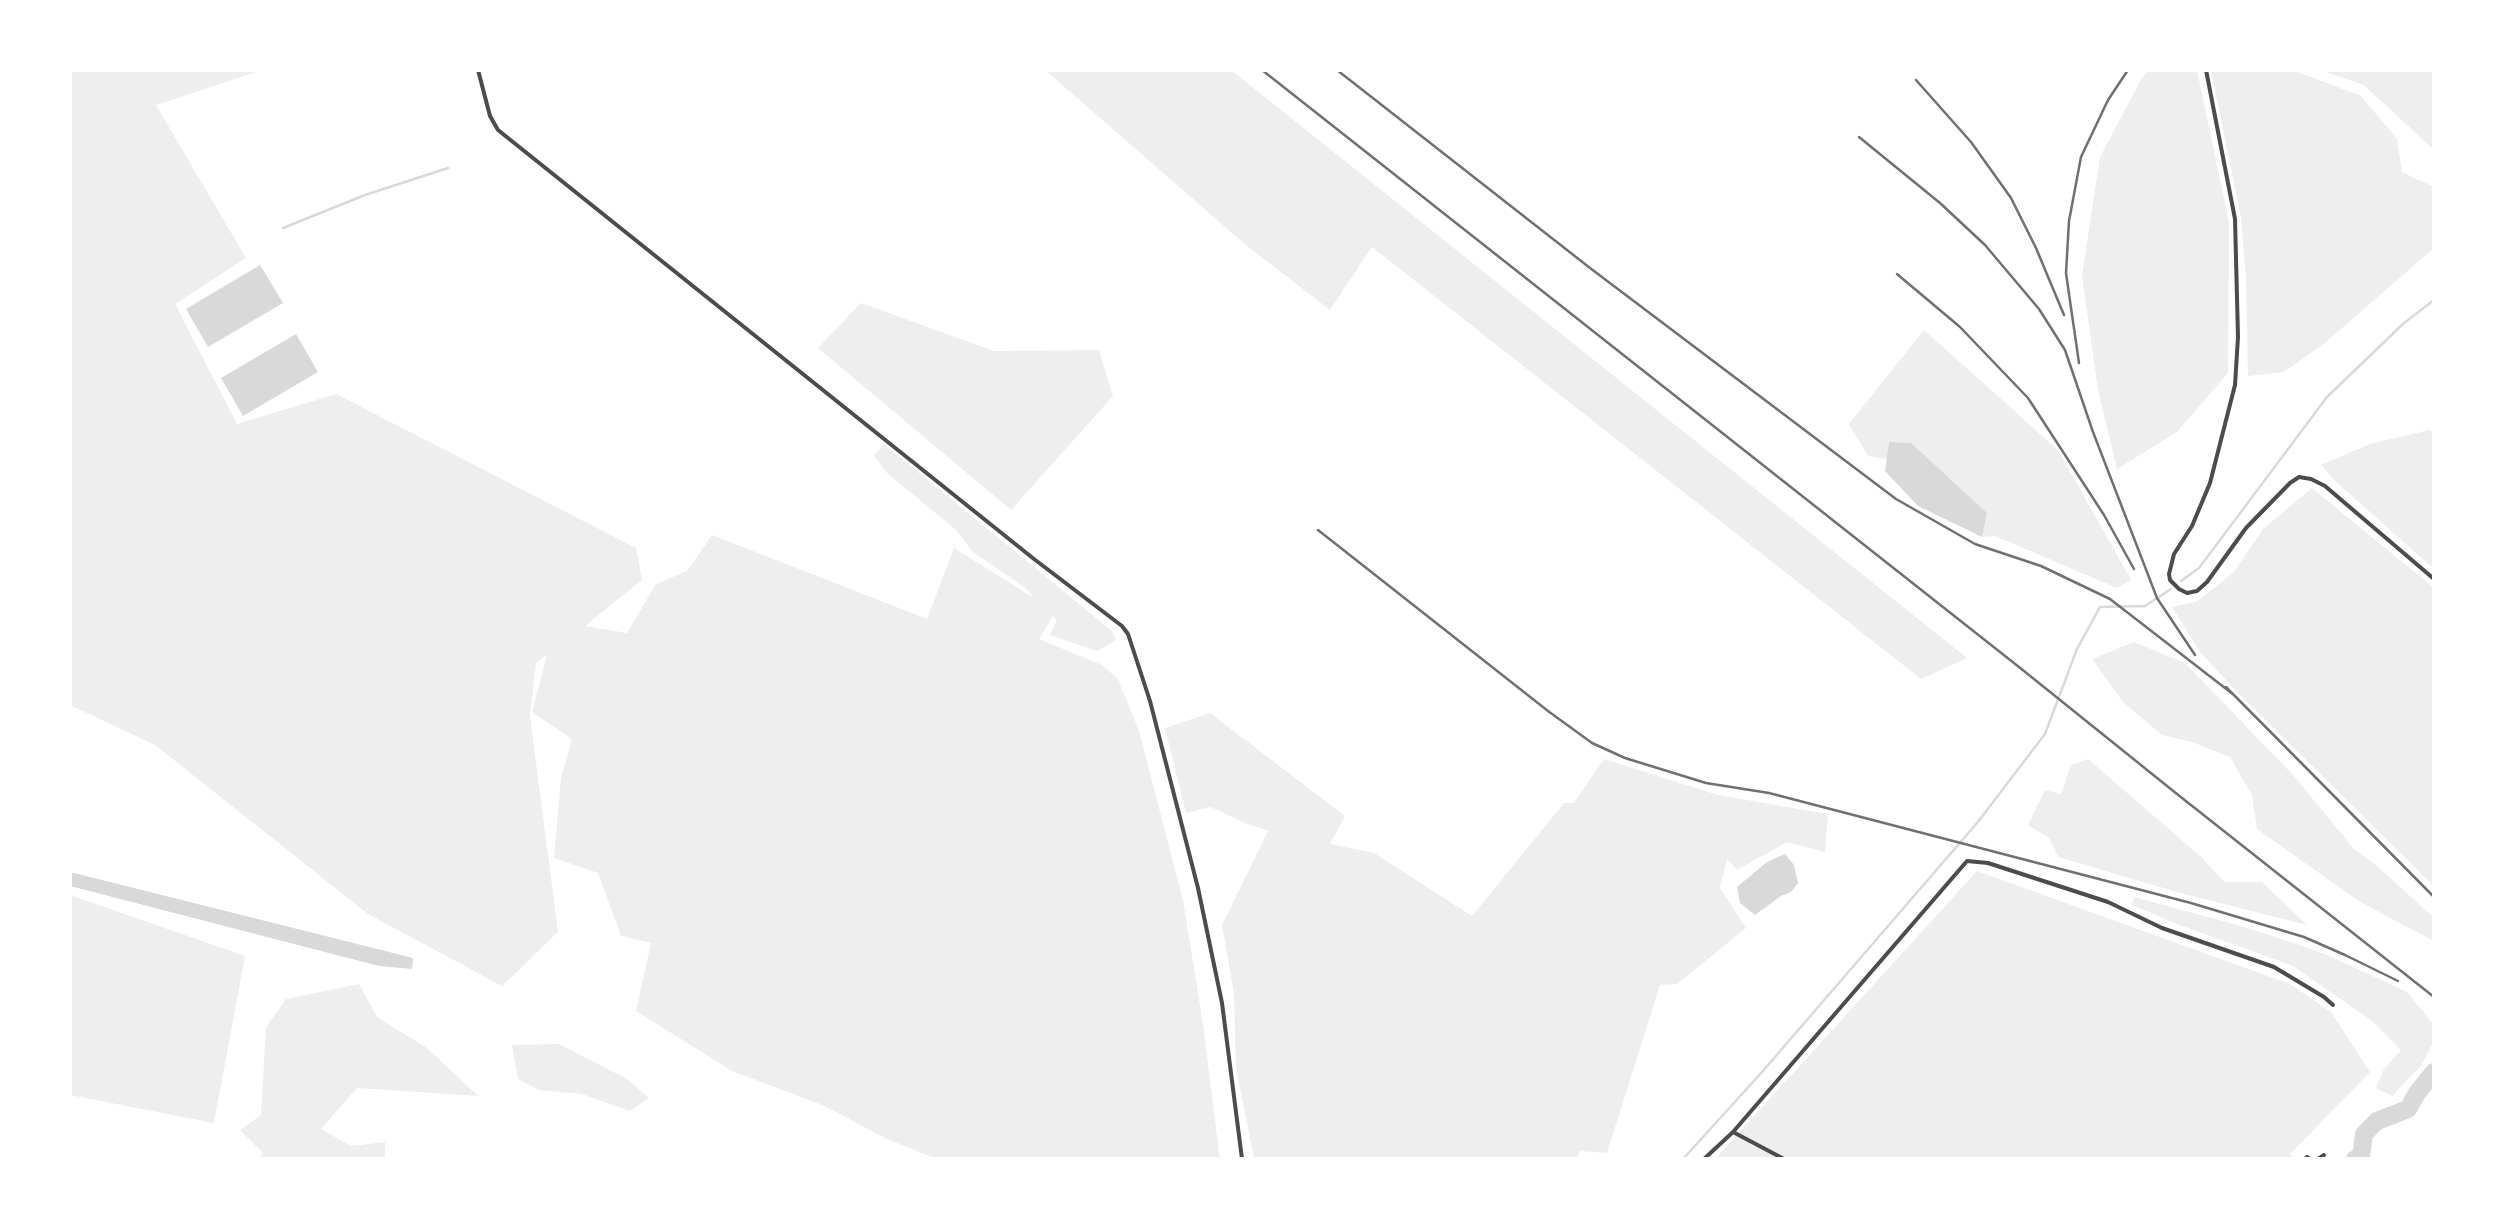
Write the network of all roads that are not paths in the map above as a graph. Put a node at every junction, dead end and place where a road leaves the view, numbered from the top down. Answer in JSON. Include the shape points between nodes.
{"nodes":[{"id":1,"x":478,"y":70,"type":"edge"},
{"id":2,"x":2206,"y":70,"type":"edge"},
{"id":3,"x":2434,"y":579,"type":"edge"},
{"id":4,"x":2333,"y":1006,"type":"dead end"},
{"id":5,"x":1732,"y":1132,"type":"junction"},
{"id":6,"x":2324,"y":1155,"type":"dead end"},
{"id":7,"x":1242,"y":1159,"type":"edge"},
{"id":8,"x":1704,"y":1159,"type":"edge"},
{"id":9,"x":1784,"y":1159,"type":"edge"},
{"id":10,"x":2318,"y":1159,"type":"edge"}],
"edges":[{"from":1,"to":7,"type":"street","via":[[498,130],[1128,634],[1198,888],[1222,1003]]},
{"from":2,"to":3,"type":"street","via":[[2235,219],[2235,385],[2210,482],[2174,554],[2170,580],[2179,590],[2197,591],[2246,528],[2300,478],[2325,486]]},
{"from":4,"to":5,"type":"street","via":[[2274,967],[2108,902],[1967,861]]},
{"from":5,"to":8,"type":"street"},
{"from":5,"to":9,"type":"street"},
{"from":6,"to":10,"type":"street"}]}
